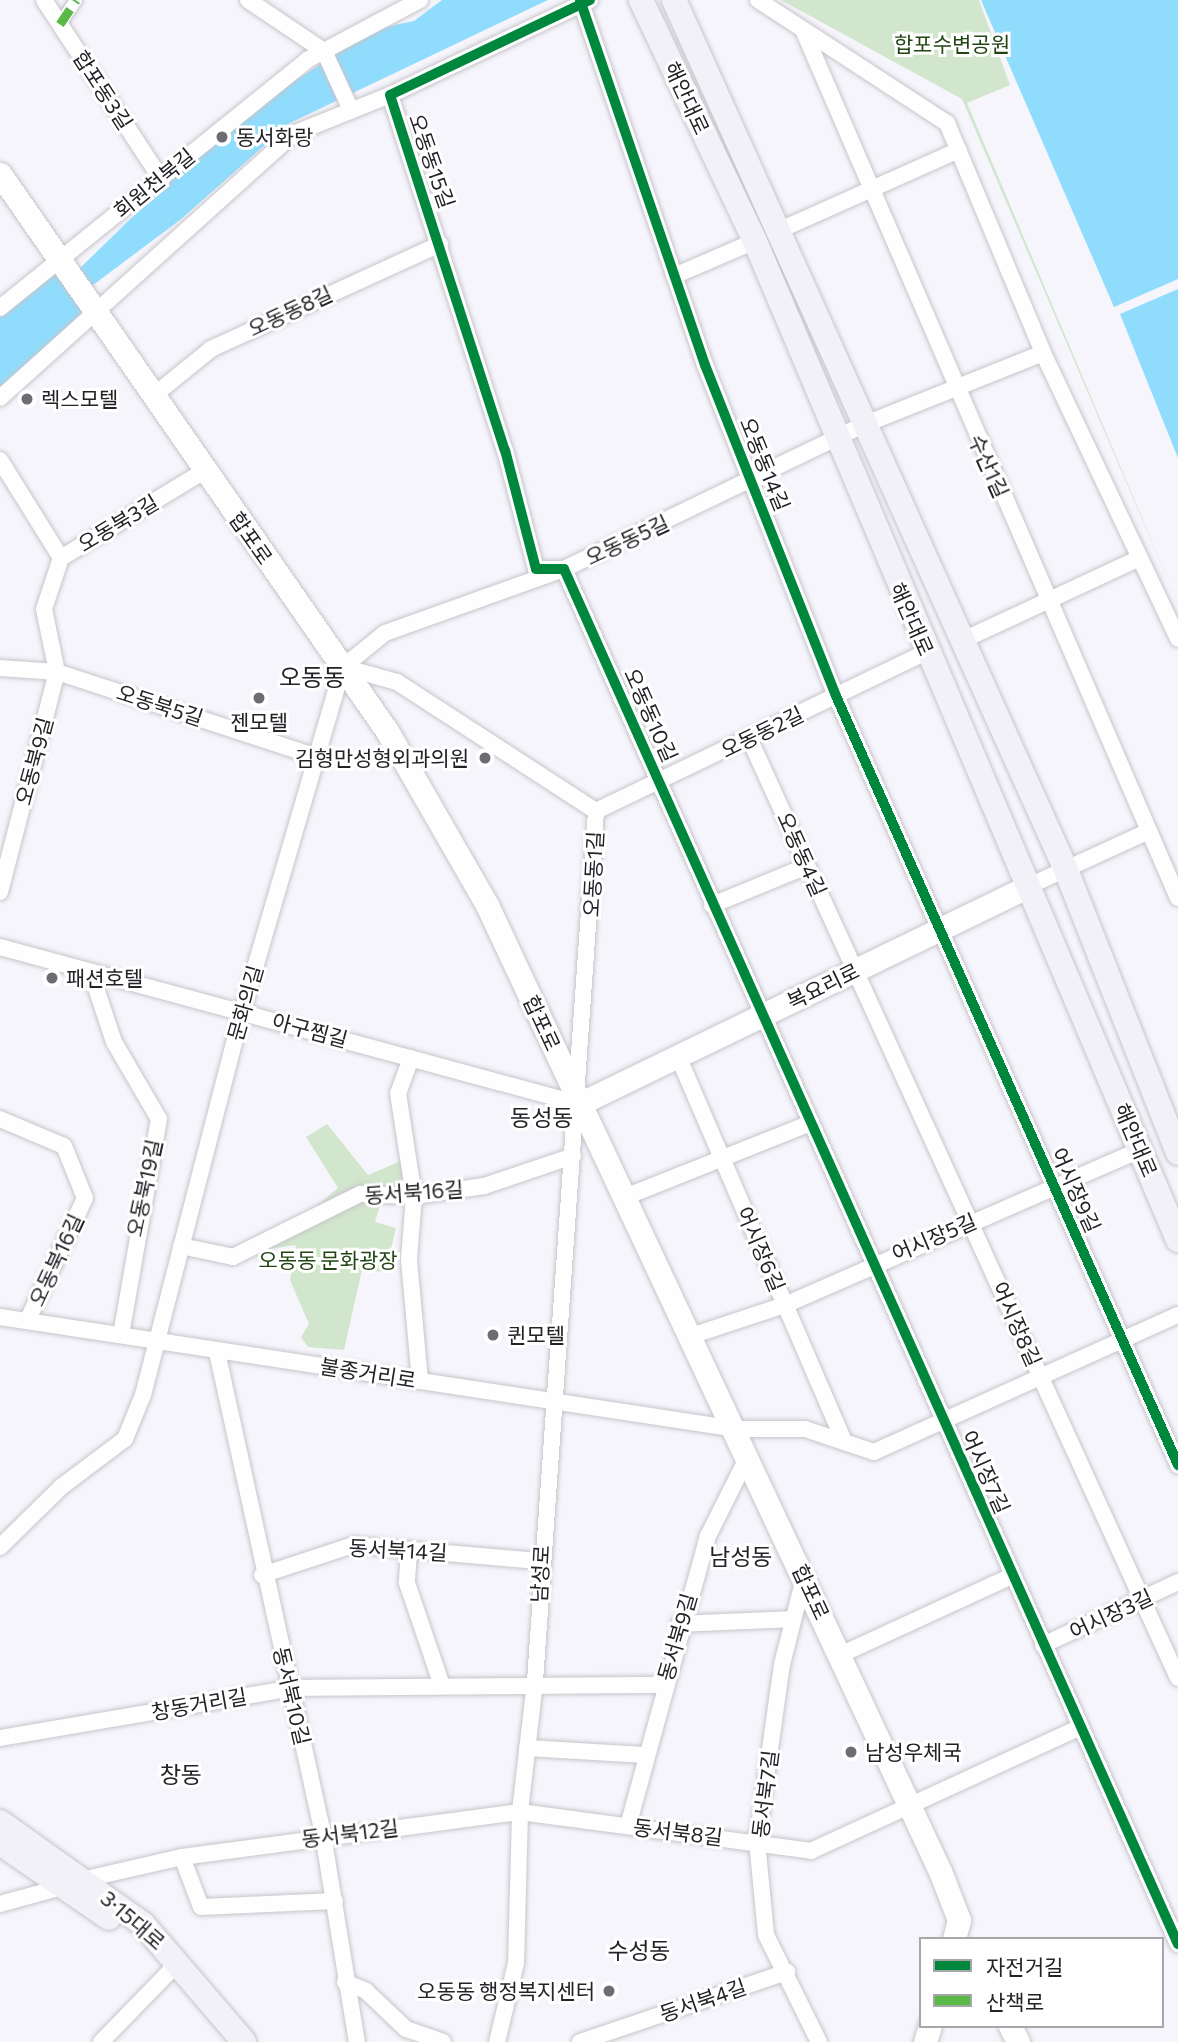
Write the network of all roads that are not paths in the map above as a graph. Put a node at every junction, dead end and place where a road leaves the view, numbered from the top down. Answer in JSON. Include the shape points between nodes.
{"nodes":[{"id":1,"x":44,"y":0,"type":"edge"},
{"id":2,"x":76,"y":0,"type":"edge"},
{"id":3,"x":420,"y":0,"type":"edge"},
{"id":4,"x":641,"y":0,"type":"edge"},
{"id":5,"x":674,"y":0,"type":"edge"},
{"id":6,"x":758,"y":0,"type":"edge"},
{"id":7,"x":250,"y":1,"type":"edge"},
{"id":8,"x":584,"y":1,"type":"edge"},
{"id":9,"x":60,"y":24,"type":"junction"},
{"id":10,"x":804,"y":32,"type":"junction"},
{"id":11,"x":324,"y":51,"type":"junction"},
{"id":12,"x":390,"y":95,"type":"junction"},
{"id":13,"x":351,"y":110,"type":"junction"},
{"id":14,"x":959,"y":150,"type":"junction"},
{"id":15,"x":0,"y":174,"type":"edge"},
{"id":16,"x":162,"y":180,"type":"junction"},
{"id":17,"x":869,"y":186,"type":"junction"},
{"id":18,"x":780,"y":230,"type":"junction"},
{"id":19,"x":755,"y":241,"type":"junction"},
{"id":20,"x":440,"y":244,"type":"junction"},
{"id":21,"x":54,"y":259,"type":"junction"},
{"id":22,"x":674,"y":276,"type":"junction"},
{"id":23,"x":0,"y":308,"type":"edge"},
{"id":24,"x":93,"y":315,"type":"junction"},
{"id":25,"x":1043,"y":353,"type":"junction"},
{"id":26,"x":954,"y":386,"type":"junction"},
{"id":27,"x":152,"y":397,"type":"junction"},
{"id":28,"x":0,"y":398,"type":"edge"},
{"id":29,"x":863,"y":425,"type":"junction"},
{"id":30,"x":835,"y":441,"type":"junction"},
{"id":31,"x":0,"y":460,"type":"edge"},
{"id":32,"x":204,"y":471,"type":"junction"},
{"id":33,"x":751,"y":481,"type":"junction"},
{"id":34,"x":61,"y":558,"type":"junction"},
{"id":35,"x":1140,"y":558,"type":"junction"},
{"id":36,"x":564,"y":569,"type":"junction"},
{"id":37,"x":1048,"y":601,"type":"junction"},
{"id":38,"x":1178,"y":639,"type":"edge"},
{"id":39,"x":961,"y":641,"type":"junction"},
{"id":40,"x":927,"y":652,"type":"junction"},
{"id":41,"x":343,"y":667,"type":"junction"},
{"id":42,"x":0,"y":668,"type":"edge"},
{"id":43,"x":57,"y":672,"type":"junction"},
{"id":44,"x":836,"y":696,"type":"junction"},
{"id":45,"x":749,"y":738,"type":"junction"},
{"id":46,"x":317,"y":757,"type":"junction"},
{"id":47,"x":659,"y":781,"type":"junction"},
{"id":48,"x":596,"y":811,"type":"junction"},
{"id":49,"x":1149,"y":831,"type":"junction"},
{"id":50,"x":807,"y":866,"type":"junction"},
{"id":51,"x":1066,"y":870,"type":"junction"},
{"id":52,"x":1029,"y":886,"type":"junction"},
{"id":53,"x":0,"y":892,"type":"edge"},
{"id":54,"x":1178,"y":898,"type":"edge"},
{"id":55,"x":712,"y":905,"type":"junction"},
{"id":56,"x":939,"y":930,"type":"junction"},
{"id":57,"x":0,"y":947,"type":"edge"},
{"id":58,"x":855,"y":971,"type":"junction"},
{"id":59,"x":91,"y":973,"type":"junction"},
{"id":60,"x":242,"y":1012,"type":"junction"},
{"id":61,"x":760,"y":1017,"type":"junction"},
{"id":62,"x":678,"y":1056,"type":"junction"},
{"id":63,"x":411,"y":1058,"type":"junction"},
{"id":64,"x":579,"y":1104,"type":"junction"},
{"id":65,"x":0,"y":1119,"type":"edge"},
{"id":66,"x":808,"y":1124,"type":"junction"},
{"id":67,"x":1175,"y":1138,"type":"edge"},
{"id":68,"x":1140,"y":1150,"type":"junction"},
{"id":69,"x":573,"y":1156,"type":"junction"},
{"id":70,"x":723,"y":1159,"type":"junction"},
{"id":71,"x":1052,"y":1183,"type":"junction"},
{"id":72,"x":414,"y":1196,"type":"junction"},
{"id":73,"x":625,"y":1197,"type":"junction"},
{"id":74,"x":971,"y":1222,"type":"junction"},
{"id":75,"x":1178,"y":1240,"type":"edge"},
{"id":76,"x":181,"y":1246,"type":"junction"},
{"id":77,"x":871,"y":1263,"type":"junction"},
{"id":78,"x":785,"y":1305,"type":"junction"},
{"id":79,"x":1178,"y":1315,"type":"edge"},
{"id":80,"x":0,"y":1317,"type":"edge"},
{"id":81,"x":27,"y":1321,"type":"junction"},
{"id":82,"x":121,"y":1335,"type":"junction"},
{"id":83,"x":688,"y":1337,"type":"junction"},
{"id":84,"x":156,"y":1341,"type":"junction"},
{"id":85,"x":1123,"y":1344,"type":"junction"},
{"id":86,"x":217,"y":1352,"type":"junction"},
{"id":87,"x":1041,"y":1379,"type":"junction"},
{"id":88,"x":420,"y":1381,"type":"junction"},
{"id":89,"x":553,"y":1401,"type":"junction"},
{"id":90,"x":943,"y":1422,"type":"junction"},
{"id":91,"x":736,"y":1429,"type":"junction"},
{"id":92,"x":844,"y":1442,"type":"junction"},
{"id":93,"x":748,"y":1456,"type":"junction"},
{"id":94,"x":1178,"y":1465,"type":"edge"},
{"id":95,"x":0,"y":1547,"type":"edge"},
{"id":96,"x":409,"y":1551,"type":"junction"},
{"id":97,"x":539,"y":1561,"type":"junction"},
{"id":98,"x":262,"y":1576,"type":"junction"},
{"id":99,"x":1012,"y":1576,"type":"junction"},
{"id":100,"x":804,"y":1578,"type":"junction"},
{"id":101,"x":1178,"y":1582,"type":"edge"},
{"id":102,"x":1143,"y":1599,"type":"junction"},
{"id":103,"x":793,"y":1619,"type":"junction"},
{"id":104,"x":680,"y":1623,"type":"junction"},
{"id":105,"x":1043,"y":1645,"type":"junction"},
{"id":106,"x":840,"y":1655,"type":"junction"},
{"id":107,"x":1178,"y":1678,"type":"edge"},
{"id":108,"x":535,"y":1682,"type":"junction"},
{"id":109,"x":440,"y":1683,"type":"junction"},
{"id":110,"x":664,"y":1685,"type":"junction"},
{"id":111,"x":292,"y":1688,"type":"junction"},
{"id":112,"x":1080,"y":1727,"type":"junction"},
{"id":113,"x":0,"y":1738,"type":"edge"},
{"id":114,"x":527,"y":1748,"type":"junction"},
{"id":115,"x":645,"y":1755,"type":"junction"},
{"id":116,"x":911,"y":1808,"type":"junction"},
{"id":117,"x":520,"y":1812,"type":"junction"},
{"id":118,"x":0,"y":1822,"type":"edge"},
{"id":119,"x":628,"y":1826,"type":"junction"},
{"id":120,"x":323,"y":1835,"type":"junction"},
{"id":121,"x":757,"y":1841,"type":"junction"},
{"id":122,"x":0,"y":1843,"type":"edge"},
{"id":123,"x":181,"y":1857,"type":"junction"},
{"id":124,"x":76,"y":1882,"type":"junction"},
{"id":125,"x":335,"y":1901,"type":"junction"},
{"id":126,"x":0,"y":1904,"type":"edge"},
{"id":127,"x":960,"y":1932,"type":"edge"},
{"id":128,"x":1178,"y":1944,"type":"edge"},
{"id":129,"x":169,"y":1972,"type":"junction"},
{"id":130,"x":787,"y":1972,"type":"junction"},
{"id":131,"x":345,"y":1982,"type":"junction"},
{"id":132,"x":101,"y":2042,"type":"edge"},
{"id":133,"x":225,"y":2042,"type":"edge"},
{"id":134,"x":244,"y":2042,"type":"edge"},
{"id":135,"x":357,"y":2042,"type":"edge"},
{"id":136,"x":443,"y":2042,"type":"edge"},
{"id":137,"x":497,"y":2042,"type":"edge"},
{"id":138,"x":580,"y":2042,"type":"edge"},
{"id":139,"x":819,"y":2042,"type":"edge"}],
"edges":[{"from":1,"to":9,"type":"street","name":"합포동3길"},
{"from":2,"to":9,"type":"street"},
{"from":3,"to":11,"type":"street","name":"회원천북길"},
{"from":4,"to":19,"type":"main road","name":"해안대로"},
{"from":5,"to":18,"type":"main road","name":"해안대로"},
{"from":6,"to":10,"type":"street"},
{"from":7,"to":11,"type":"street"},
{"from":8,"to":12,"type":"street","name":"오동동15길"},
{"from":8,"to":22,"type":"street","name":"오동동14길"},
{"from":9,"to":16,"type":"street","name":"합포동3길"},
{"from":10,"to":14,"type":"street","via":[[947,123]]},
{"from":10,"to":17,"type":"street","name":"수산1길"},
{"from":11,"to":13,"type":"street"},
{"from":11,"to":16,"type":"street","name":"회원천북길","via":[[226,122]]},
{"from":12,"to":13,"type":"street","name":"오동동15길"},
{"from":12,"to":20,"type":"street","name":"오동동15길"},
{"from":13,"to":24,"type":"street","name":"오동동15길","via":[[293,134]]},
{"from":14,"to":17,"type":"street"},
{"from":14,"to":25,"type":"street"},
{"from":15,"to":21,"type":"main road","name":"합포로"},
{"from":16,"to":21,"type":"street","name":"회원천북길"},
{"from":17,"to":18,"type":"street"},
{"from":17,"to":26,"type":"street","name":"수산1길"},
{"from":18,"to":29,"type":"main road","name":"해안대로"},
{"from":19,"to":22,"type":"street"},
{"from":19,"to":30,"type":"main road","name":"해안대로"},
{"from":20,"to":27,"type":"street","name":"오동동8길","via":[[211,349]]},
{"from":20,"to":36,"type":"street","name":"오동동15길","via":[[505,450],[536,569]]},
{"from":21,"to":23,"type":"street","name":"회원천북길"},
{"from":21,"to":24,"type":"main road","name":"합포로"},
{"from":22,"to":33,"type":"street","name":"오동동14길"},
{"from":24,"to":27,"type":"main road","name":"합포로"},
{"from":24,"to":28,"type":"street","name":"오동동15길"},
{"from":25,"to":26,"type":"street","name":"오동동5길"},
{"from":25,"to":35,"type":"street"},
{"from":26,"to":29,"type":"street","name":"오동동5길"},
{"from":26,"to":37,"type":"street","name":"수산1길"},
{"from":27,"to":32,"type":"main road","name":"합포로"},
{"from":29,"to":30,"type":"street","name":"오동동5길"},
{"from":29,"to":39,"type":"main road","name":"해안대로"},
{"from":30,"to":33,"type":"street","name":"오동동5길"},
{"from":30,"to":40,"type":"main road","name":"해안대로"},
{"from":31,"to":34,"type":"street"},
{"from":32,"to":34,"type":"street","name":"오동북3길"},
{"from":32,"to":41,"type":"main road","name":"합포로"},
{"from":33,"to":36,"type":"street","name":"오동동5길"},
{"from":33,"to":44,"type":"street","name":"오동동14길"},
{"from":34,"to":43,"type":"street","name":"오동북3길","via":[[44,609]]},
{"from":35,"to":37,"type":"street"},
{"from":35,"to":38,"type":"street"},
{"from":36,"to":41,"type":"street","name":"오동동5길","via":[[385,633]]},
{"from":36,"to":47,"type":"street","name":"오동동10길"},
{"from":37,"to":39,"type":"street"},
{"from":37,"to":49,"type":"street","name":"수산1길"},
{"from":39,"to":51,"type":"main road","name":"해안대로"},
{"from":40,"to":44,"type":"street","name":"오동동2길"},
{"from":40,"to":52,"type":"main road","name":"해안대로"},
{"from":41,"to":46,"type":"street","name":"문화의길"},
{"from":41,"to":48,"type":"street","name":"오동동1길","via":[[397,682]]},
{"from":41,"to":64,"type":"main road","name":"합포로","via":[[387,731],[487,905]]},
{"from":42,"to":43,"type":"street","name":"오동북5길"},
{"from":43,"to":46,"type":"street","name":"오동북5길"},
{"from":43,"to":53,"type":"street","name":"오동북9길"},
{"from":44,"to":45,"type":"street","name":"오동동2길"},
{"from":44,"to":56,"type":"street","name":"오동동14길"},
{"from":45,"to":47,"type":"street","name":"오동동2길"},
{"from":45,"to":50,"type":"street","name":"오동동4길"},
{"from":46,"to":60,"type":"street","name":"문화의길"},
{"from":47,"to":48,"type":"street","name":"오동동2길"},
{"from":47,"to":55,"type":"street","name":"오동동10길"},
{"from":48,"to":64,"type":"street","name":"오동동1길"},
{"from":49,"to":51,"type":"street"},
{"from":49,"to":54,"type":"street","name":"수산1길"},
{"from":50,"to":55,"type":"street"},
{"from":50,"to":58,"type":"street","name":"오동동4길"},
{"from":51,"to":52,"type":"street"},
{"from":51,"to":67,"type":"main road","name":"해안대로"},
{"from":52,"to":56,"type":"main road","name":"복요리로"},
{"from":52,"to":68,"type":"main road","name":"해안대로"},
{"from":55,"to":61,"type":"street","name":"오동동10길"},
{"from":56,"to":58,"type":"main road","name":"복요리로"},
{"from":56,"to":71,"type":"street","name":"어시장9길"},
{"from":57,"to":59,"type":"street","name":"아구찜길"},
{"from":58,"to":61,"type":"main road","name":"복요리로"},
{"from":58,"to":74,"type":"street","name":"어시장8길"},
{"from":59,"to":60,"type":"street","name":"아구찜길"},
{"from":59,"to":82,"type":"street","name":"오동북19길","via":[[114,1042],[159,1119]]},
{"from":60,"to":63,"type":"street","name":"아구찜길"},
{"from":60,"to":76,"type":"street","name":"문화의길"},
{"from":61,"to":62,"type":"main road","name":"복요리로"},
{"from":61,"to":66,"type":"street","name":"어시장7길"},
{"from":62,"to":64,"type":"main road","name":"복요리로"},
{"from":62,"to":70,"type":"street","name":"어시장6길"},
{"from":63,"to":64,"type":"street","name":"아구찜길"},
{"from":63,"to":72,"type":"street","via":[[398,1093]]},
{"from":64,"to":69,"type":"street","name":"남성로"},
{"from":64,"to":73,"type":"main road","name":"합포로"},
{"from":65,"to":81,"type":"street","name":"오동북16길","via":[[64,1146],[85,1198]]},
{"from":66,"to":70,"type":"street"},
{"from":66,"to":77,"type":"street","name":"어시장7길"},
{"from":68,"to":71,"type":"street","name":"어시장5길"},
{"from":68,"to":75,"type":"main road","name":"해안대로"},
{"from":69,"to":72,"type":"street","name":"동서북16길","via":[[484,1186]]},
{"from":69,"to":89,"type":"street","name":"남성로"},
{"from":70,"to":73,"type":"street"},
{"from":70,"to":78,"type":"street","name":"어시장6길"},
{"from":71,"to":74,"type":"street","name":"어시장5길"},
{"from":71,"to":85,"type":"street","name":"어시장9길"},
{"from":72,"to":76,"type":"street","name":"동서북16길","via":[[360,1194],[233,1257]]},
{"from":72,"to":88,"type":"street","via":[[409,1260]]},
{"from":73,"to":83,"type":"main road","name":"합포로"},
{"from":74,"to":77,"type":"street","name":"어시장5길"},
{"from":74,"to":87,"type":"street","name":"어시장8길"},
{"from":76,"to":84,"type":"street","name":"문화의길"},
{"from":77,"to":78,"type":"street","name":"어시장5길"},
{"from":77,"to":90,"type":"street","name":"어시장7길"},
{"from":78,"to":83,"type":"street","name":"어시장5길"},
{"from":78,"to":92,"type":"street","name":"어시장6길"},
{"from":79,"to":85,"type":"street","name":"불종거리로"},
{"from":80,"to":81,"type":"street","name":"불종거리로"},
{"from":81,"to":82,"type":"street","name":"불종거리로"},
{"from":82,"to":84,"type":"street","name":"불종거리로"},
{"from":83,"to":91,"type":"main road","name":"합포로"},
{"from":84,"to":86,"type":"street","name":"불종거리로"},
{"from":84,"to":95,"type":"street","name":"문화의길","via":[[125,1439],[61,1487]]},
{"from":85,"to":87,"type":"street","name":"불종거리로"},
{"from":85,"to":94,"type":"street","name":"어시장9길"},
{"from":86,"to":88,"type":"street","name":"불종거리로"},
{"from":86,"to":98,"type":"street","name":"동서북10길"},
{"from":87,"to":90,"type":"street","name":"불종거리로"},
{"from":87,"to":102,"type":"street","name":"어시장8길"},
{"from":88,"to":89,"type":"street","name":"불종거리로"},
{"from":89,"to":91,"type":"street","name":"불종거리로"},
{"from":89,"to":97,"type":"street","name":"남성로"},
{"from":90,"to":92,"type":"street","name":"불종거리로","via":[[874,1452]]},
{"from":90,"to":99,"type":"street","name":"어시장7길"},
{"from":91,"to":92,"type":"street","name":"불종거리로","via":[[805,1429]]},
{"from":91,"to":93,"type":"main road","name":"합포로"},
{"from":93,"to":100,"type":"main road","name":"합포로"},
{"from":93,"to":104,"type":"street","name":"동서북9길","via":[[708,1536]]},
{"from":96,"to":97,"type":"street","name":"동서북14길"},
{"from":96,"to":98,"type":"street","name":"동서북14길","via":[[327,1549]]},
{"from":96,"to":109,"type":"street","via":[[407,1583]]},
{"from":97,"to":108,"type":"street","name":"남성로"},
{"from":98,"to":111,"type":"street","name":"동서북10길"},
{"from":99,"to":105,"type":"street","name":"어시장7길"},
{"from":99,"to":106,"type":"street"},
{"from":100,"to":103,"type":"street","name":"동서북7길"},
{"from":100,"to":106,"type":"main road","name":"합포로"},
{"from":101,"to":102,"type":"street","name":"어시장3길"},
{"from":102,"to":105,"type":"street","name":"어시장3길"},
{"from":102,"to":107,"type":"street","name":"어시장8길"},
{"from":103,"to":104,"type":"street"},
{"from":103,"to":121,"type":"street","name":"동서북7길"},
{"from":104,"to":110,"type":"street","name":"동서북9길"},
{"from":105,"to":112,"type":"street","name":"어시장7길"},
{"from":106,"to":116,"type":"main road","name":"합포로"},
{"from":108,"to":109,"type":"street","name":"창동거리길"},
{"from":108,"to":110,"type":"street","name":"창동거리길"},
{"from":108,"to":114,"type":"street","name":"남성로"},
{"from":109,"to":111,"type":"street","name":"창동거리길"},
{"from":110,"to":115,"type":"street","name":"동서북9길"},
{"from":111,"to":113,"type":"street","name":"창동거리길"},
{"from":111,"to":120,"type":"street","name":"동서북10길"},
{"from":112,"to":116,"type":"street","name":"동서북8길"},
{"from":112,"to":128,"type":"street","name":"어시장7길"},
{"from":114,"to":115,"type":"street"},
{"from":114,"to":117,"type":"street","name":"남성로"},
{"from":115,"to":119,"type":"street","name":"동서북9길"},
{"from":116,"to":121,"type":"street","name":"동서북8길","via":[[811,1851]]},
{"from":116,"to":127,"type":"main road","name":"합포로"},
{"from":117,"to":119,"type":"street","name":"동서북8길"},
{"from":117,"to":120,"type":"street","name":"동서북12길"},
{"from":117,"to":137,"type":"street","name":"남성로","via":[[516,1962]]},
{"from":118,"to":124,"type":"main road","name":"3·15대로"},
{"from":119,"to":121,"type":"street","name":"동서북8길"},
{"from":120,"to":123,"type":"street","name":"동서북12길"},
{"from":120,"to":125,"type":"street","name":"동서북10길"},
{"from":121,"to":130,"type":"street","name":"동서북7길","via":[[766,1935]]},
{"from":122,"to":124,"type":"main road","name":"3·15대로"},
{"from":123,"to":124,"type":"street","name":"동서북12길"},
{"from":123,"to":125,"type":"street","via":[[201,1907]]},
{"from":124,"to":126,"type":"street","name":"동서북12길"},
{"from":124,"to":129,"type":"main road","name":"3·15대로"},
{"from":124,"to":134,"type":"main road","name":"3·15대로","via":[[153,1934]]},
{"from":125,"to":131,"type":"street","name":"동서북10길"},
{"from":129,"to":132,"type":"street"},
{"from":129,"to":133,"type":"main road","name":"3·15대로"},
{"from":130,"to":138,"type":"street","name":"동서북4길"},
{"from":130,"to":139,"type":"street","name":"동서북7길"},
{"from":131,"to":135,"type":"street","name":"동서북10길"},
{"from":131,"to":136,"type":"street","via":[[366,1991],[406,2029]]}]}
